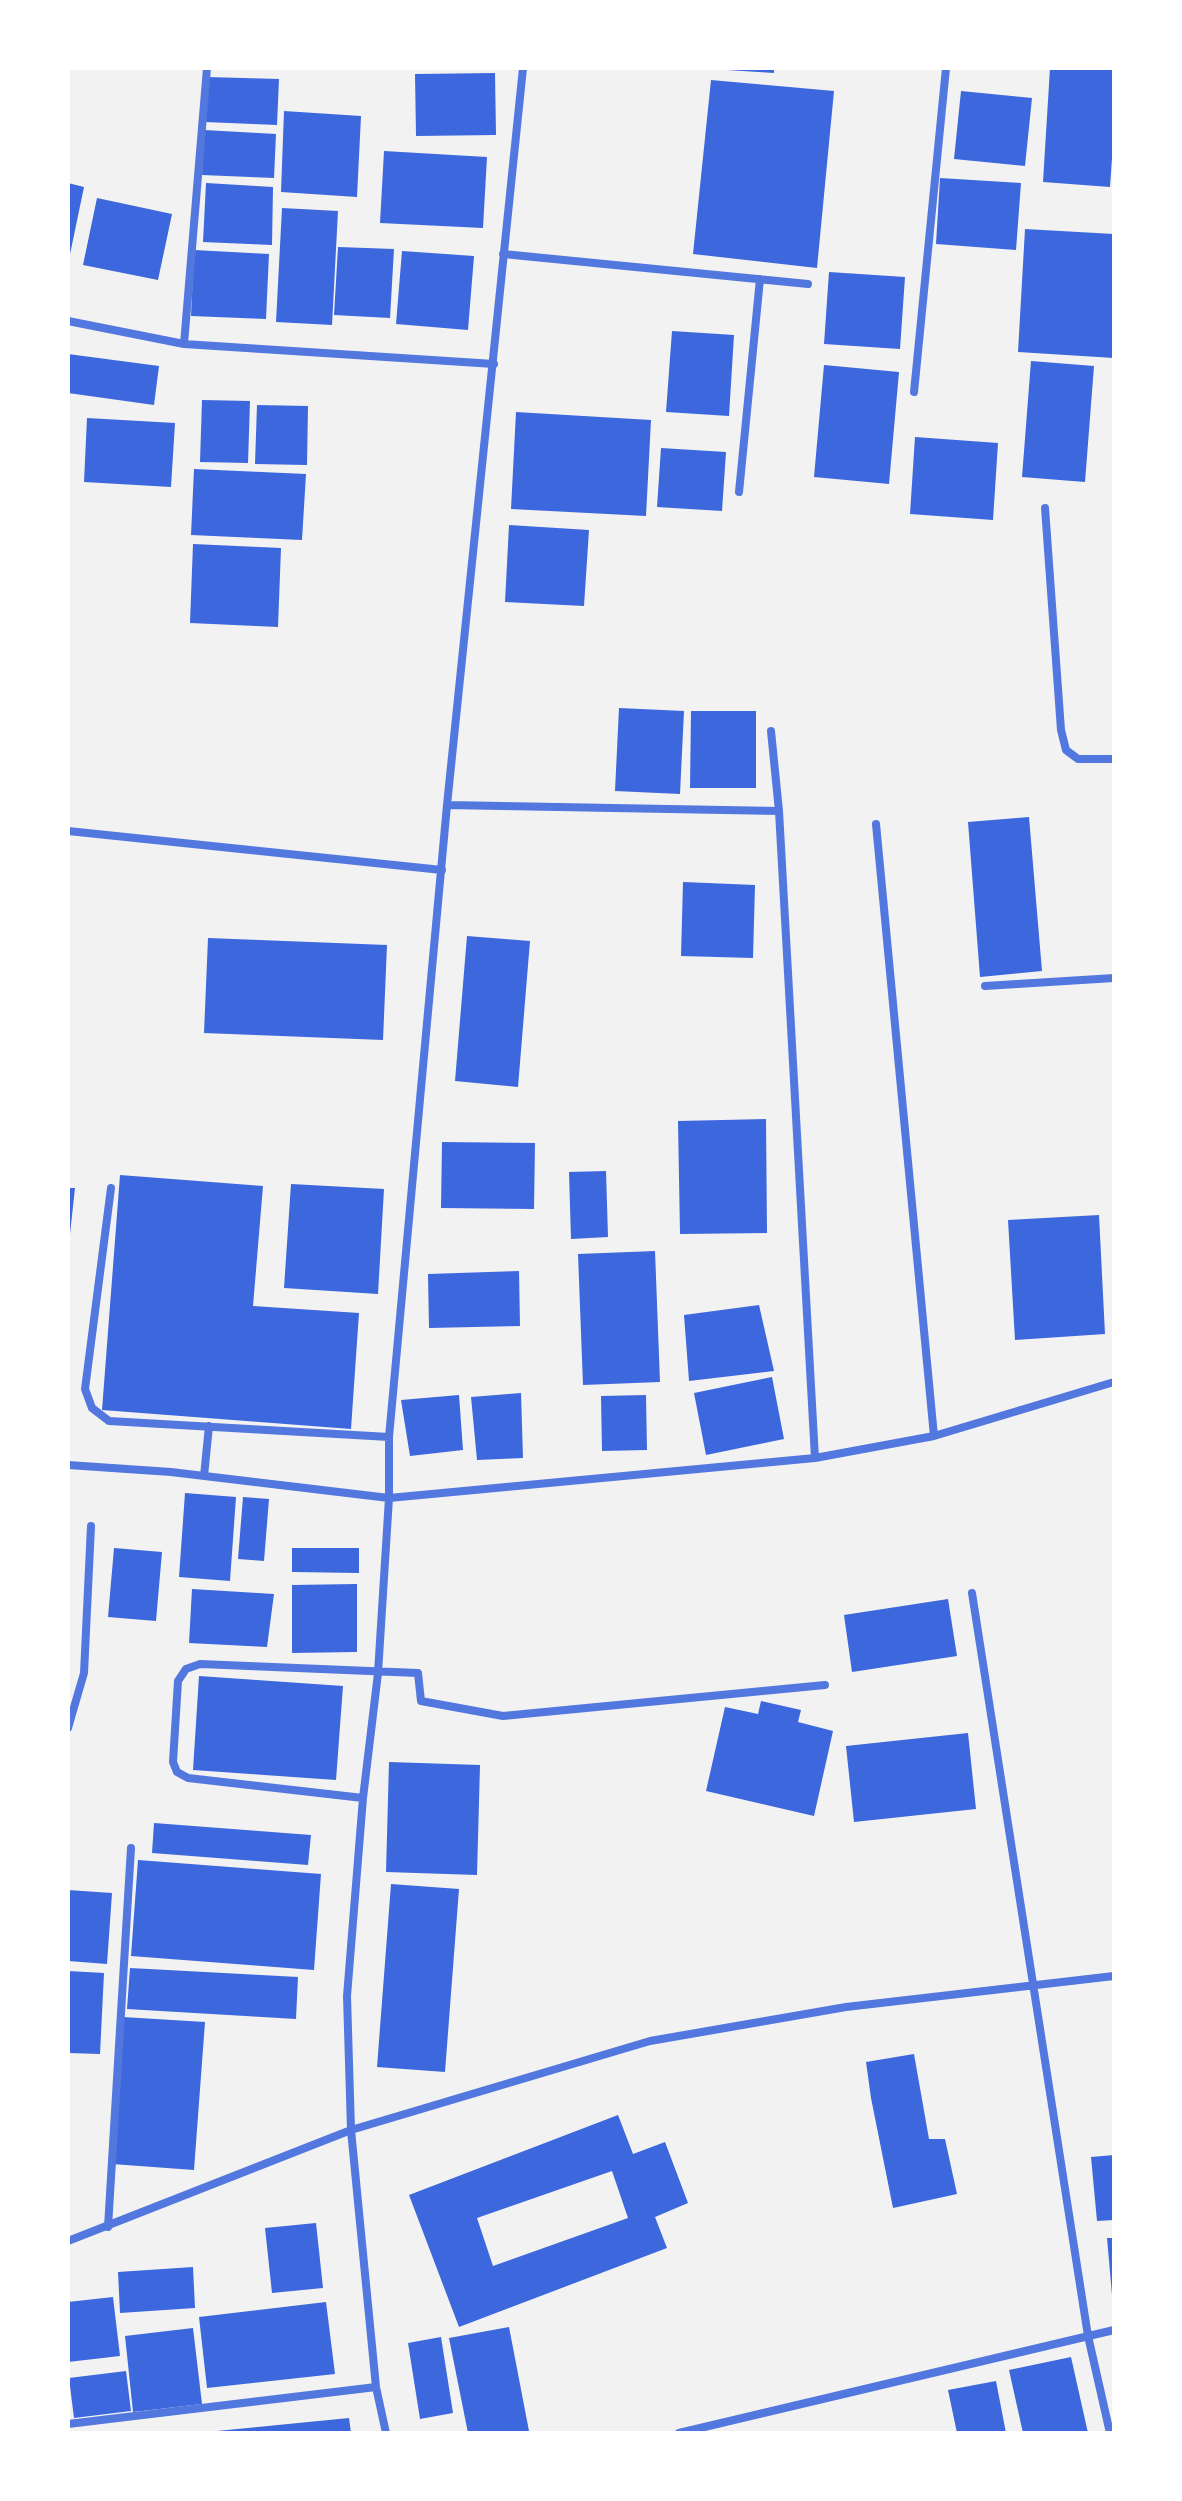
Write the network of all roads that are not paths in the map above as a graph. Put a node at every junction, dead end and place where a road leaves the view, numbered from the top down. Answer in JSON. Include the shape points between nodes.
{"nodes":[{"id":1,"x":207,"y":68,"type":"edge"},
{"id":2,"x":523,"y":68,"type":"edge"},
{"id":3,"x":946,"y":68,"type":"edge"},
{"id":4,"x":503,"y":254,"type":"junction"},
{"id":5,"x":760,"y":279,"type":"junction"},
{"id":6,"x":808,"y":284,"type":"dead end"},
{"id":7,"x":68,"y":321,"type":"edge"},
{"id":8,"x":184,"y":344,"type":"junction"},
{"id":9,"x":494,"y":364,"type":"junction"},
{"id":10,"x":914,"y":392,"type":"dead end"},
{"id":11,"x":739,"y":492,"type":"dead end"},
{"id":12,"x":1045,"y":508,"type":"dead end"},
{"id":13,"x":771,"y":731,"type":"dead end"},
{"id":14,"x":1114,"y":759,"type":"edge"},
{"id":15,"x":447,"y":805,"type":"junction"},
{"id":16,"x":779,"y":811,"type":"junction"},
{"id":17,"x":876,"y":824,"type":"dead end"},
{"id":18,"x":68,"y":831,"type":"edge"},
{"id":19,"x":442,"y":870,"type":"junction"},
{"id":20,"x":1114,"y":978,"type":"edge"},
{"id":21,"x":985,"y":986,"type":"dead end"},
{"id":22,"x":111,"y":1188,"type":"dead end"},
{"id":23,"x":1114,"y":1382,"type":"edge"},
{"id":24,"x":209,"y":1426,"type":"junction"},
{"id":25,"x":934,"y":1436,"type":"junction"},
{"id":26,"x":389,"y":1437,"type":"junction"},
{"id":27,"x":815,"y":1458,"type":"junction"},
{"id":28,"x":68,"y":1465,"type":"edge"},
{"id":29,"x":204,"y":1476,"type":"junction"},
{"id":30,"x":389,"y":1498,"type":"junction"},
{"id":31,"x":91,"y":1526,"type":"dead end"},
{"id":32,"x":972,"y":1593,"type":"dead end"},
{"id":33,"x":378,"y":1673,"type":"junction"},
{"id":34,"x":825,"y":1685,"type":"dead end"},
{"id":35,"x":68,"y":1728,"type":"edge"},
{"id":36,"x":363,"y":1798,"type":"junction"},
{"id":37,"x":131,"y":1848,"type":"dead end"},
{"id":38,"x":1114,"y":1976,"type":"edge"},
{"id":39,"x":1033,"y":1985,"type":"junction"},
{"id":40,"x":351,"y":2130,"type":"junction"},
{"id":41,"x":108,"y":2227,"type":"junction"},
{"id":42,"x":68,"y":2241,"type":"edge"},
{"id":43,"x":1114,"y":2330,"type":"edge"},
{"id":44,"x":1088,"y":2336,"type":"junction"},
{"id":45,"x":376,"y":2387,"type":"junction"},
{"id":46,"x":68,"y":2424,"type":"edge"},
{"id":47,"x":386,"y":2433,"type":"edge"},
{"id":48,"x":679,"y":2433,"type":"edge"},
{"id":49,"x":1110,"y":2433,"type":"edge"}],
"edges":[{"from":1,"to":8,"type":"street"},
{"from":2,"to":4,"type":"street"},
{"from":3,"to":10,"type":"street"},
{"from":4,"to":5,"type":"street"},
{"from":4,"to":9,"type":"street"},
{"from":5,"to":6,"type":"street"},
{"from":5,"to":11,"type":"street"},
{"from":7,"to":8,"type":"street"},
{"from":8,"to":9,"type":"street"},
{"from":9,"to":15,"type":"street"},
{"from":12,"to":14,"type":"street","via":[[1066,750],[1078,759]]},
{"from":13,"to":16,"type":"street"},
{"from":15,"to":16,"type":"street"},
{"from":15,"to":19,"type":"street"},
{"from":16,"to":27,"type":"street"},
{"from":17,"to":25,"type":"street"},
{"from":18,"to":19,"type":"street"},
{"from":19,"to":26,"type":"street"},
{"from":20,"to":21,"type":"street"},
{"from":22,"to":24,"type":"street","via":[[85,1389],[92,1408],[109,1421]]},
{"from":23,"to":25,"type":"street"},
{"from":24,"to":26,"type":"street"},
{"from":24,"to":29,"type":"street"},
{"from":25,"to":27,"type":"street"},
{"from":26,"to":30,"type":"street"},
{"from":27,"to":30,"type":"street"},
{"from":28,"to":29,"type":"street"},
{"from":29,"to":30,"type":"street"},
{"from":30,"to":33,"type":"street"},
{"from":31,"to":35,"type":"street","via":[[84,1673]]},
{"from":32,"to":39,"type":"street"},
{"from":33,"to":34,"type":"street","via":[[418,1673],[421,1701],[503,1716]]},
{"from":33,"to":36,"type":"street"},
{"from":33,"to":36,"type":"street","via":[[200,1664],[186,1669],[178,1681],[173,1762],[177,1772],[188,1778]]},
{"from":36,"to":40,"type":"street","via":[[347,1996]]},
{"from":37,"to":41,"type":"street"},
{"from":38,"to":39,"type":"street"},
{"from":39,"to":40,"type":"street","via":[[846,2007],[650,2041]]},
{"from":39,"to":44,"type":"street"},
{"from":40,"to":41,"type":"street"},
{"from":40,"to":45,"type":"street"},
{"from":41,"to":42,"type":"street"},
{"from":43,"to":44,"type":"street"},
{"from":44,"to":48,"type":"street"},
{"from":44,"to":49,"type":"street"},
{"from":45,"to":46,"type":"street"},
{"from":45,"to":47,"type":"street"}]}
